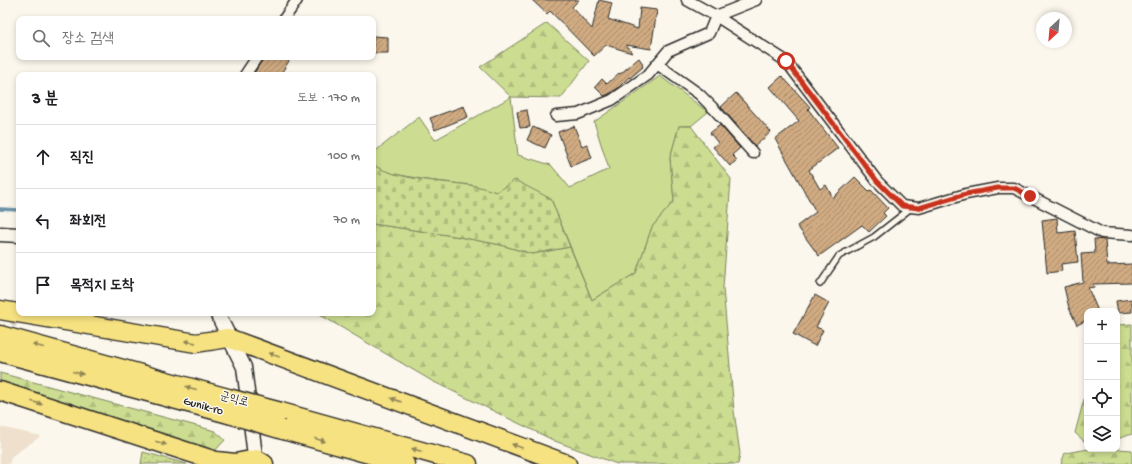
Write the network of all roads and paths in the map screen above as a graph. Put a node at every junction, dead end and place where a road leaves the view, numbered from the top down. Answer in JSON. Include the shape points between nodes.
{"nodes":[{"id":1,"x":297,"y":0,"type":"edge"},
{"id":2,"x":687,"y":0,"type":"edge"},
{"id":3,"x":756,"y":0,"type":"edge"},
{"id":4,"x":286,"y":16,"type":"edge"},
{"id":5,"x":716,"y":16,"type":"junction"},
{"id":6,"x":255,"y":60,"type":"edge"},
{"id":7,"x":657,"y":64,"type":"junction"},
{"id":8,"x":247,"y":72,"type":"edge"},
{"id":9,"x":556,"y":116,"type":"dead end"},
{"id":10,"x":753,"y":153,"type":"dead end"},
{"id":11,"x":912,"y":207,"type":"junction"},
{"id":12,"x":0,"y":234,"type":"edge"},
{"id":13,"x":16,"y":235,"type":"edge"},
{"id":14,"x":1132,"y":235,"type":"edge"},
{"id":15,"x":820,"y":284,"type":"dead end"},
{"id":16,"x":0,"y":310,"type":"edge"},
{"id":17,"x":16,"y":313,"type":"edge"},
{"id":18,"x":36,"y":316,"type":"edge"},
{"id":19,"x":218,"y":316,"type":"edge"},
{"id":20,"x":0,"y":335,"type":"edge"},
{"id":21,"x":228,"y":338,"type":"junction"},
{"id":22,"x":0,"y":352,"type":"edge"},
{"id":23,"x":0,"y":392,"type":"edge"},
{"id":24,"x":229,"y":406,"type":"junction"},
{"id":25,"x":219,"y":462,"type":"edge"},
{"id":26,"x":259,"y":462,"type":"edge"},
{"id":27,"x":405,"y":464,"type":"edge"},
{"id":28,"x":468,"y":464,"type":"edge"},
{"id":29,"x":567,"y":464,"type":"edge"}],
"edges":[{"from":1,"to":4,"type":"street"},
{"from":2,"to":5,"type":"street"},
{"from":3,"to":5,"type":"street"},
{"from":5,"to":7,"type":"street","via":[[709,33],[668,51]]},
{"from":5,"to":11,"type":"street","via":[[786,61],[877,181],[902,206]]},
{"from":6,"to":8,"type":"street"},
{"from":7,"to":9,"type":"street","via":[[648,75],[612,100],[578,114]]},
{"from":7,"to":10,"type":"street","via":[[698,94]]},
{"from":11,"to":14,"type":"street","via":[[919,208],[966,194],[998,188],[1014,188],[1102,233]]},
{"from":11,"to":15,"type":"lane","via":[[874,236],[839,256]]},
{"from":12,"to":13,"type":"street"},
{"from":17,"to":16,"type":"highway","one_way":true},
{"from":21,"to":18,"type":"highway","one_way":true,"via":[[196,343]]},
{"from":19,"to":21,"type":"street"},
{"from":24,"to":20,"type":"highway","name":"군익로","one_way":true},
{"from":21,"to":26,"type":"street","via":[[244,367]]},
{"from":29,"to":21,"type":"highway","one_way":true},
{"from":22,"to":24,"type":"highway","name":"Gunik-ro","one_way":true},
{"from":23,"to":25,"type":"highway","one_way":true},
{"from":24,"to":27,"type":"highway","name":"Gunik-ro","one_way":true,"bridge":true,"via":[[282,430]]},
{"from":28,"to":24,"type":"highway","name":"군익로","one_way":true,"bridge":true,"via":[[281,412]]},
{"from":25,"to":26,"type":"highway"}]}
